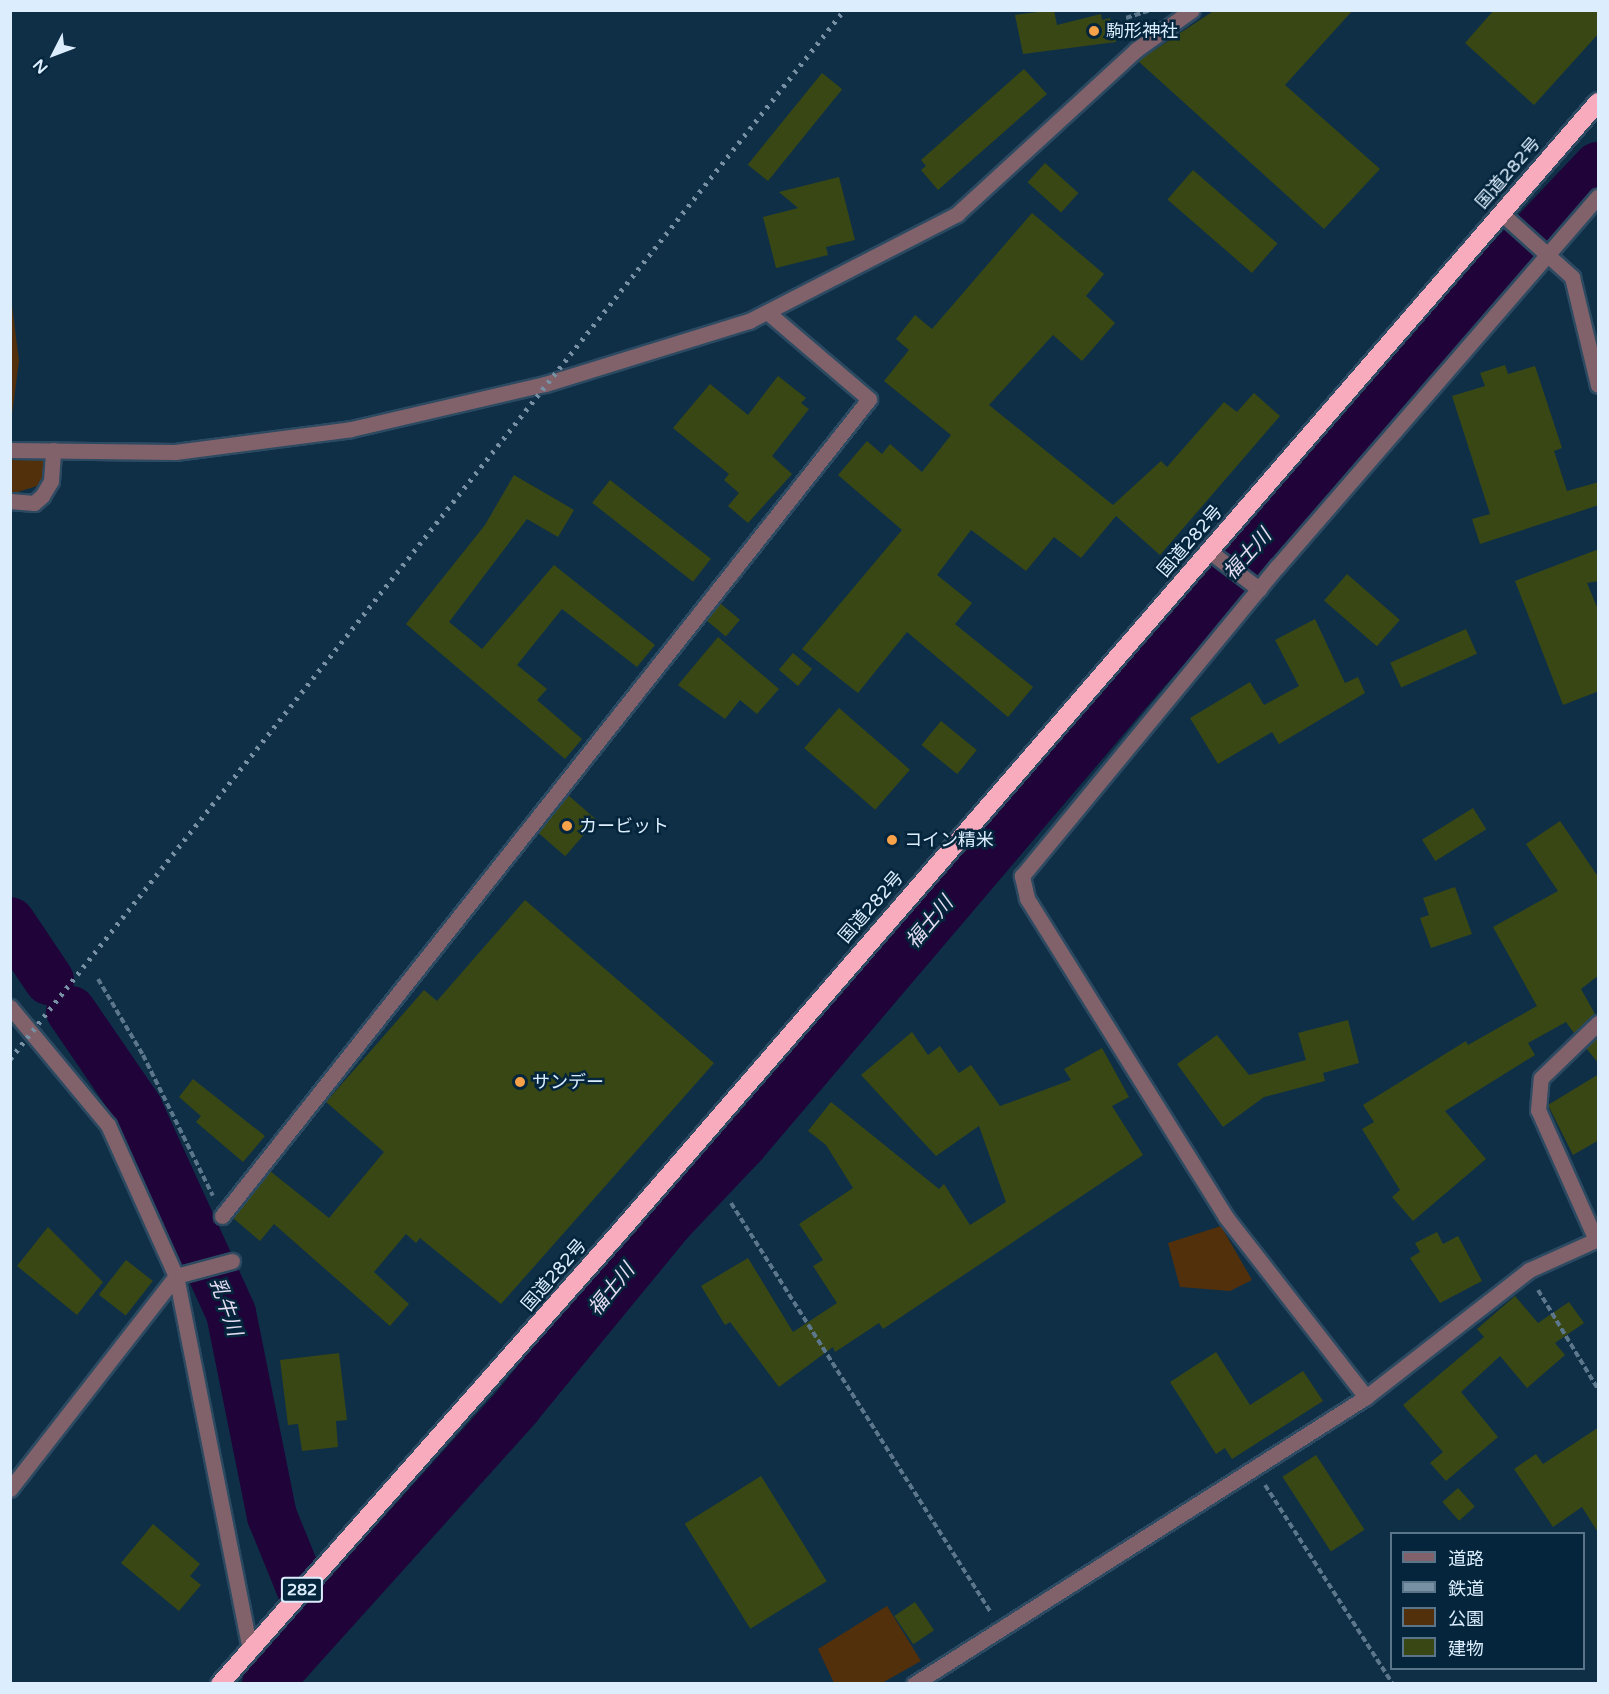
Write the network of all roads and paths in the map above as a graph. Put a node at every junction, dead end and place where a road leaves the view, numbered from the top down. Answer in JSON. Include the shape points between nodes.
{"nodes":[{"id":1,"x":1150,"y":10,"type":"edge"},
{"id":2,"x":1192,"y":10,"type":"edge"},
{"id":3,"x":1126,"y":18,"type":"dead end"},
{"id":4,"x":1599,"y":102,"type":"edge"},
{"id":5,"x":1599,"y":197,"type":"edge"},
{"id":6,"x":1501,"y":213,"type":"junction"},
{"id":7,"x":1547,"y":255,"type":"junction"},
{"id":8,"x":767,"y":312,"type":"junction"},
{"id":9,"x":1599,"y":385,"type":"edge"},
{"id":10,"x":10,"y":450,"type":"edge"},
{"id":11,"x":53,"y":450,"type":"junction"},
{"id":12,"x":10,"y":501,"type":"edge"},
{"id":13,"x":1210,"y":552,"type":"junction"},
{"id":14,"x":1258,"y":588,"type":"junction"},
{"id":15,"x":98,"y":979,"type":"dead end"},
{"id":16,"x":10,"y":1007,"type":"edge"},
{"id":17,"x":1599,"y":1023,"type":"edge"},
{"id":18,"x":731,"y":1203,"type":"dead end"},
{"id":19,"x":222,"y":1215,"type":"joint"},
{"id":20,"x":1597,"y":1240,"type":"edge"},
{"id":21,"x":232,"y":1261,"type":"dead end"},
{"id":22,"x":1529,"y":1270,"type":"junction"},
{"id":23,"x":183,"y":1275,"type":"junction"},
{"id":24,"x":1599,"y":1389,"type":"edge"},
{"id":25,"x":1366,"y":1397,"type":"junction"},
{"id":26,"x":1254,"y":1468,"type":"junction"},
{"id":27,"x":10,"y":1489,"type":"edge"},
{"id":28,"x":1001,"y":1628,"type":"junction"},
{"id":29,"x":250,"y":1650,"type":"junction"},
{"id":30,"x":220,"y":1683,"type":"edge"},
{"id":31,"x":914,"y":1683,"type":"edge"},
{"id":32,"x":1393,"y":1683,"type":"edge"}],
"edges":[{"from":1,"to":3,"type":"path"},
{"from":2,"to":8,"type":"street","via":[[1137,49],[957,214]]},
{"from":4,"to":6,"type":"highway","name":"国道282号","number":"282"},
{"from":5,"to":7,"type":"street"},
{"from":6,"to":7,"type":"street"},
{"from":6,"to":13,"type":"highway","name":"国道282号","number":"282"},
{"from":7,"to":9,"type":"street","via":[[1572,277]]},
{"from":7,"to":14,"type":"street"},
{"from":8,"to":11,"type":"street","via":[[685,345],[351,429],[175,452]]},
{"from":8,"to":19,"type":"street","via":[[869,399]]},
{"from":10,"to":11,"type":"street"},
{"from":11,"to":12,"type":"street","via":[[51,481],[42,496],[34,503]]},
{"from":13,"to":14,"type":"street"},
{"from":13,"to":29,"type":"highway","name":"国道282号","number":"282"},
{"from":14,"to":25,"type":"street","via":[[1022,876],[1027,898],[1226,1217]]},
{"from":15,"to":19,"type":"path","via":[[143,1055]]},
{"from":16,"to":23,"type":"street","via":[[108,1125]]},
{"from":17,"to":20,"type":"street","via":[[1541,1078],[1538,1110]]},
{"from":18,"to":28,"type":"path"},
{"from":20,"to":22,"type":"street"},
{"from":21,"to":23,"type":"street"},
{"from":22,"to":24,"type":"path"},
{"from":22,"to":25,"type":"street"},
{"from":23,"to":27,"type":"street"},
{"from":23,"to":29,"type":"street"},
{"from":25,"to":26,"type":"street"},
{"from":26,"to":28,"type":"street"},
{"from":26,"to":32,"type":"path"},
{"from":28,"to":31,"type":"street"},
{"from":29,"to":30,"type":"highway","name":"国道282号","number":"282"}]}
